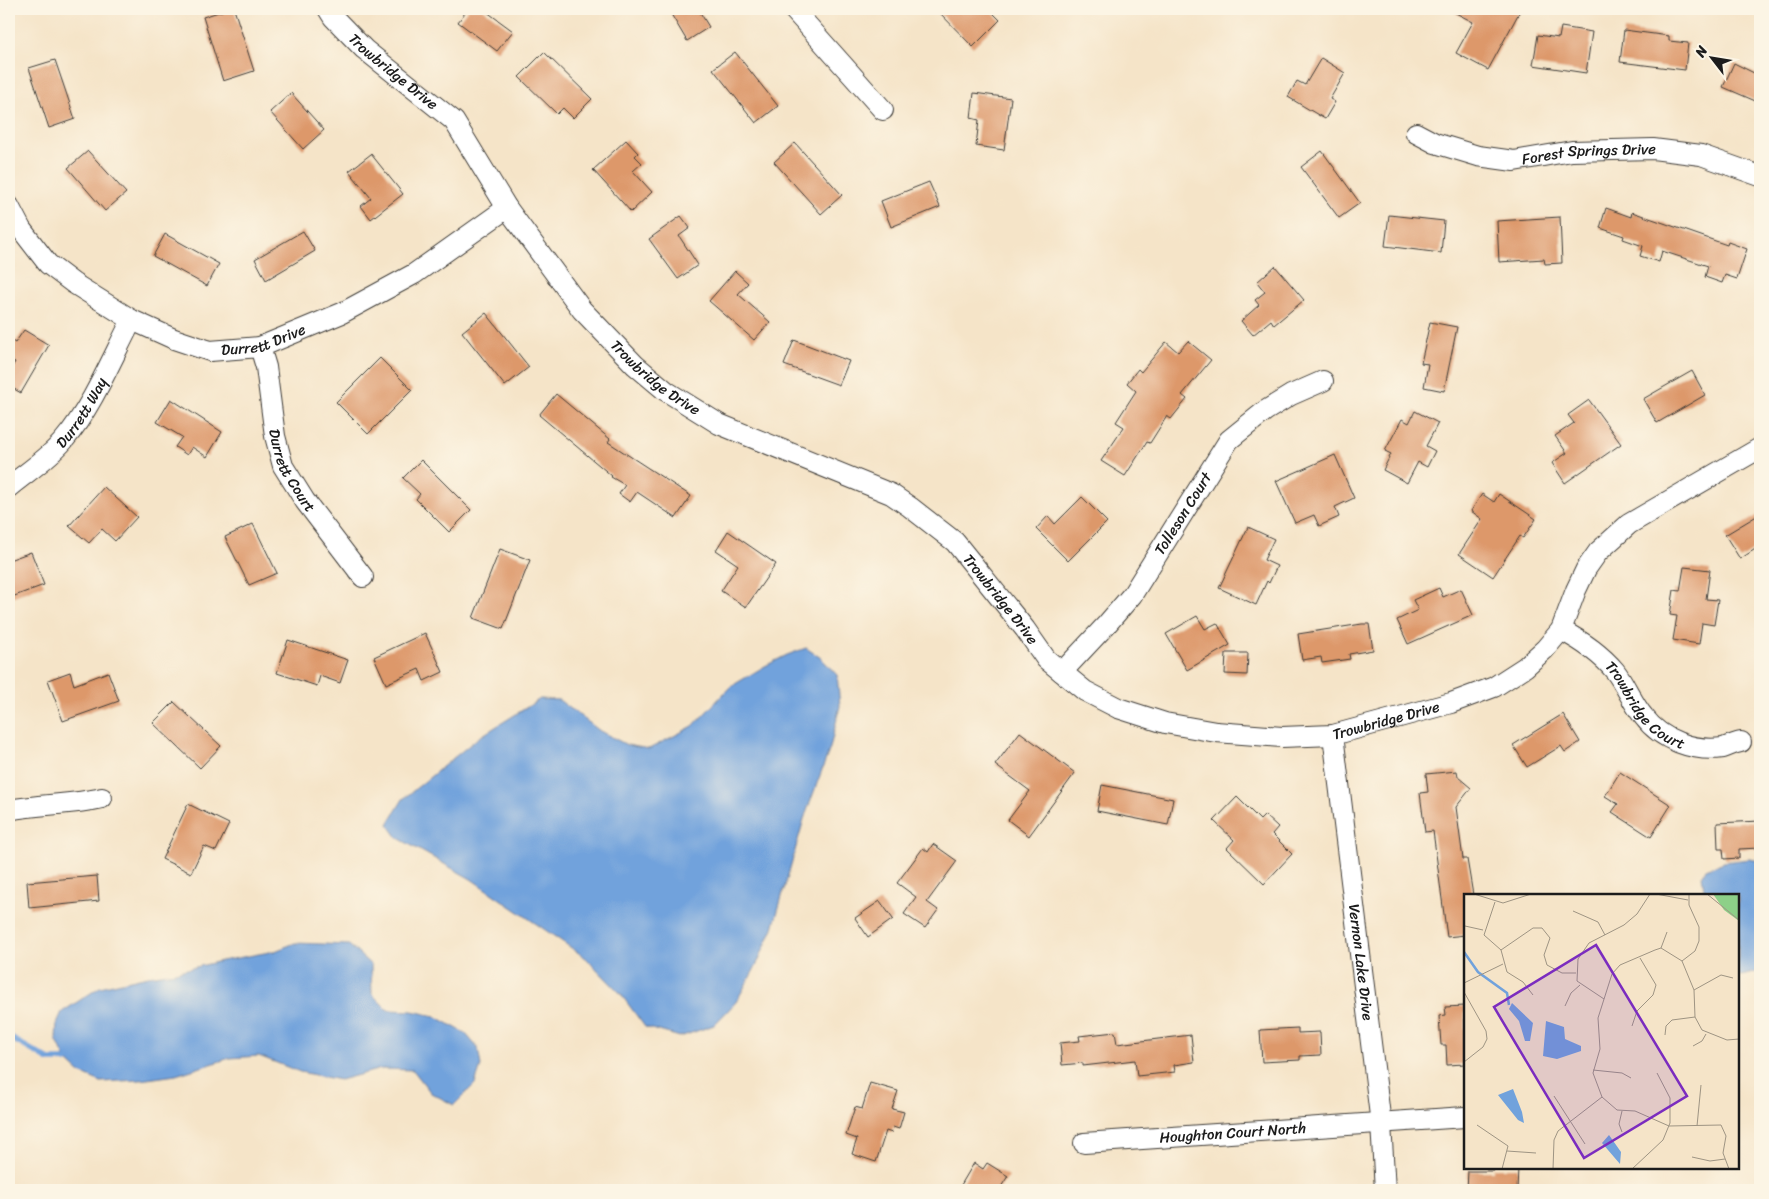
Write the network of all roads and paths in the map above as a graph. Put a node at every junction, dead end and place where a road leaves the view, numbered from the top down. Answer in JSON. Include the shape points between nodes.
{"nodes":[{"id":1,"x":328,"y":9,"type":"edge"},
{"id":2,"x":793,"y":9,"type":"edge"},
{"id":3,"x":883,"y":110,"type":"dead end"},
{"id":4,"x":1416,"y":133,"type":"dead end"},
{"id":5,"x":1760,"y":176,"type":"edge"},
{"id":6,"x":9,"y":206,"type":"edge"},
{"id":7,"x":507,"y":208,"type":"junction"},
{"id":8,"x":132,"y":320,"type":"junction"},
{"id":9,"x":260,"y":347,"type":"junction"},
{"id":10,"x":1324,"y":381,"type":"dead end"},
{"id":11,"x":1760,"y":448,"type":"edge"},
{"id":12,"x":9,"y":487,"type":"edge"},
{"id":13,"x":363,"y":577,"type":"dead end"},
{"id":14,"x":1560,"y":630,"type":"junction"},
{"id":15,"x":1062,"y":672,"type":"junction"},
{"id":16,"x":1333,"y":735,"type":"junction"},
{"id":17,"x":1741,"y":742,"type":"dead end"},
{"id":18,"x":102,"y":798,"type":"dead end"},
{"id":19,"x":9,"y":810,"type":"edge"},
{"id":20,"x":1464,"y":1117,"type":"edge"},
{"id":21,"x":1381,"y":1124,"type":"junction"},
{"id":22,"x":1084,"y":1143,"type":"dead end"},
{"id":23,"x":1385,"y":1190,"type":"edge"}],
"edges":[{"from":1,"to":7,"type":"street","name":"Trowbridge Drive","via":[[364,49],[454,122]]},
{"from":2,"to":3,"type":"street"},
{"from":4,"to":5,"type":"street","name":"Forest Springs Drive","via":[[1435,143],[1478,156],[1514,161],[1572,152],[1653,150],[1701,154]]},
{"from":6,"to":8,"type":"street","name":"Durrett Drive","via":[[21,229],[48,264]]},
{"from":7,"to":9,"type":"street","name":"Durrett Drive","via":[[414,274],[342,313]]},
{"from":7,"to":15,"type":"street","name":"Trowbridge Drive","via":[[582,310],[634,365],[718,424],[891,494],[910,506],[955,542],[1046,659]]},
{"from":8,"to":9,"type":"street","name":"Durrett Drive","via":[[174,340],[210,351]]},
{"from":8,"to":12,"type":"street","name":"Durrett Way","via":[[85,411],[64,440]]},
{"from":9,"to":13,"type":"street","name":"Durrett Court","via":[[283,466],[305,501]]},
{"from":10,"to":15,"type":"street","name":"Tolleson Court","via":[[1265,410],[1229,440],[1132,595]]},
{"from":11,"to":14,"type":"street","name":"Trowbridge Drive","via":[[1629,524],[1598,552],[1586,569]]},
{"from":14,"to":16,"type":"street","name":"Trowbridge Drive","via":[[1525,667],[1494,687],[1451,703]]},
{"from":14,"to":17,"type":"street","name":"Trowbridge Court","via":[[1584,642],[1616,672],[1643,717],[1658,732],[1681,744],[1704,748],[1722,748]]},
{"from":15,"to":16,"type":"street","name":"Trowbridge Drive","via":[[1085,691],[1118,708],[1165,723],[1216,732],[1282,737]]},
{"from":16,"to":21,"type":"street","name":"Vernon Lake Drive"},
{"from":18,"to":19,"type":"street","via":[[78,804],[47,804]]},
{"from":20,"to":21,"type":"street","name":"Houghton Court North"},
{"from":21,"to":22,"type":"street","name":"Houghton Court North"},
{"from":21,"to":23,"type":"street","name":"Vernon Lake Drive"}]}
